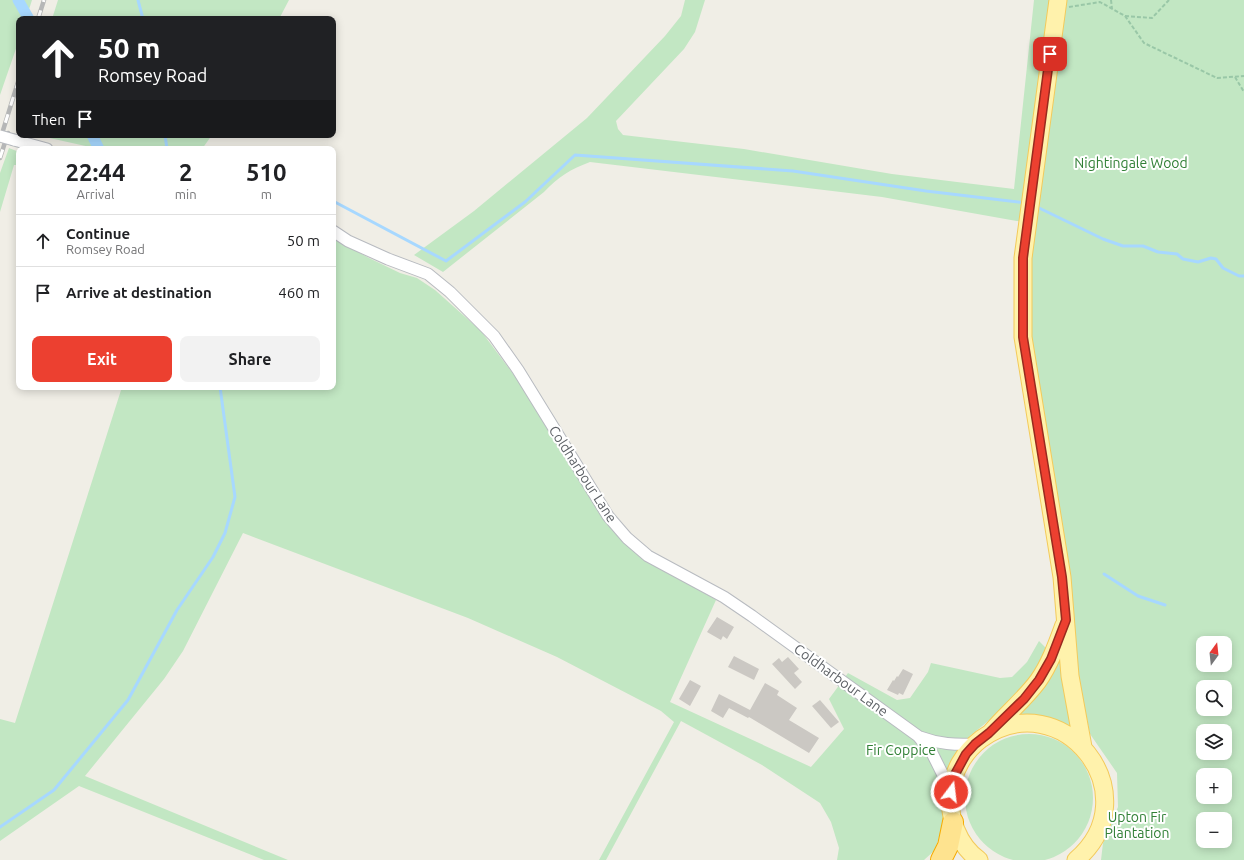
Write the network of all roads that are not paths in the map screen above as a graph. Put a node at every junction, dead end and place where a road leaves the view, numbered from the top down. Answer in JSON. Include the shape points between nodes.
{"nodes":[{"id":1,"x":1057,"y":5,"type":"edge"},
{"id":2,"x":0,"y":136,"type":"edge"},
{"id":3,"x":36,"y":146,"type":"edge"},
{"id":4,"x":336,"y":233,"type":"edge"},
{"id":5,"x":1066,"y":620,"type":"junction"},
{"id":6,"x":989,"y":733,"type":"junction"},
{"id":7,"x":918,"y":736,"type":"junction"},
{"id":8,"x":975,"y":744,"type":"junction"},
{"id":9,"x":1083,"y":747,"type":"junction"},
{"id":10,"x":951,"y":792,"type":"junction"},
{"id":11,"x":953,"y":822,"type":"junction"},
{"id":12,"x":1094,"y":841,"type":"junction"},
{"id":13,"x":941,"y":860,"type":"edge"},
{"id":14,"x":979,"y":860,"type":"edge"},
{"id":15,"x":1076,"y":860,"type":"edge"},
{"id":16,"x":1092,"y":860,"type":"edge"}],
"edges":[{"from":1,"to":5,"type":"main road","via":[[1023,258],[1023,337],[1062,577]]},
{"from":2,"to":3,"type":"street","bridge":true},
{"from":4,"to":7,"type":"street","name":"Coldharbour Lane","via":[[388,259],[428,274],[494,336],[518,370],[608,516],[648,556],[724,597]]},
{"from":5,"to":6,"type":"main road","via":[[1051,659],[1039,680],[1024,699]]},
{"from":5,"to":9,"type":"main road","via":[[1070,676]]},
{"from":6,"to":8,"type":"main road"},
{"from":6,"to":9,"type":"main road","via":[[1017,724],[1038,724],[1059,730]]},
{"from":7,"to":8,"type":"street","name":"Coldharbour Lane","via":[[936,743]]},
{"from":7,"to":10,"type":"street","name":"Coldharbour Lane","via":[[932,753]]},
{"from":8,"to":10,"type":"main road","via":[[959,765]]},
{"from":9,"to":12,"type":"main road","via":[[1098,768],[1105,792],[1103,818]]},
{"from":10,"to":11,"type":"main road"},
{"from":11,"to":13,"type":"highway","via":[[948,846]]},
{"from":11,"to":14,"type":"main road","via":[[966,847]]},
{"from":12,"to":15,"type":"main road"},
{"from":12,"to":16,"type":"main road"}]}
